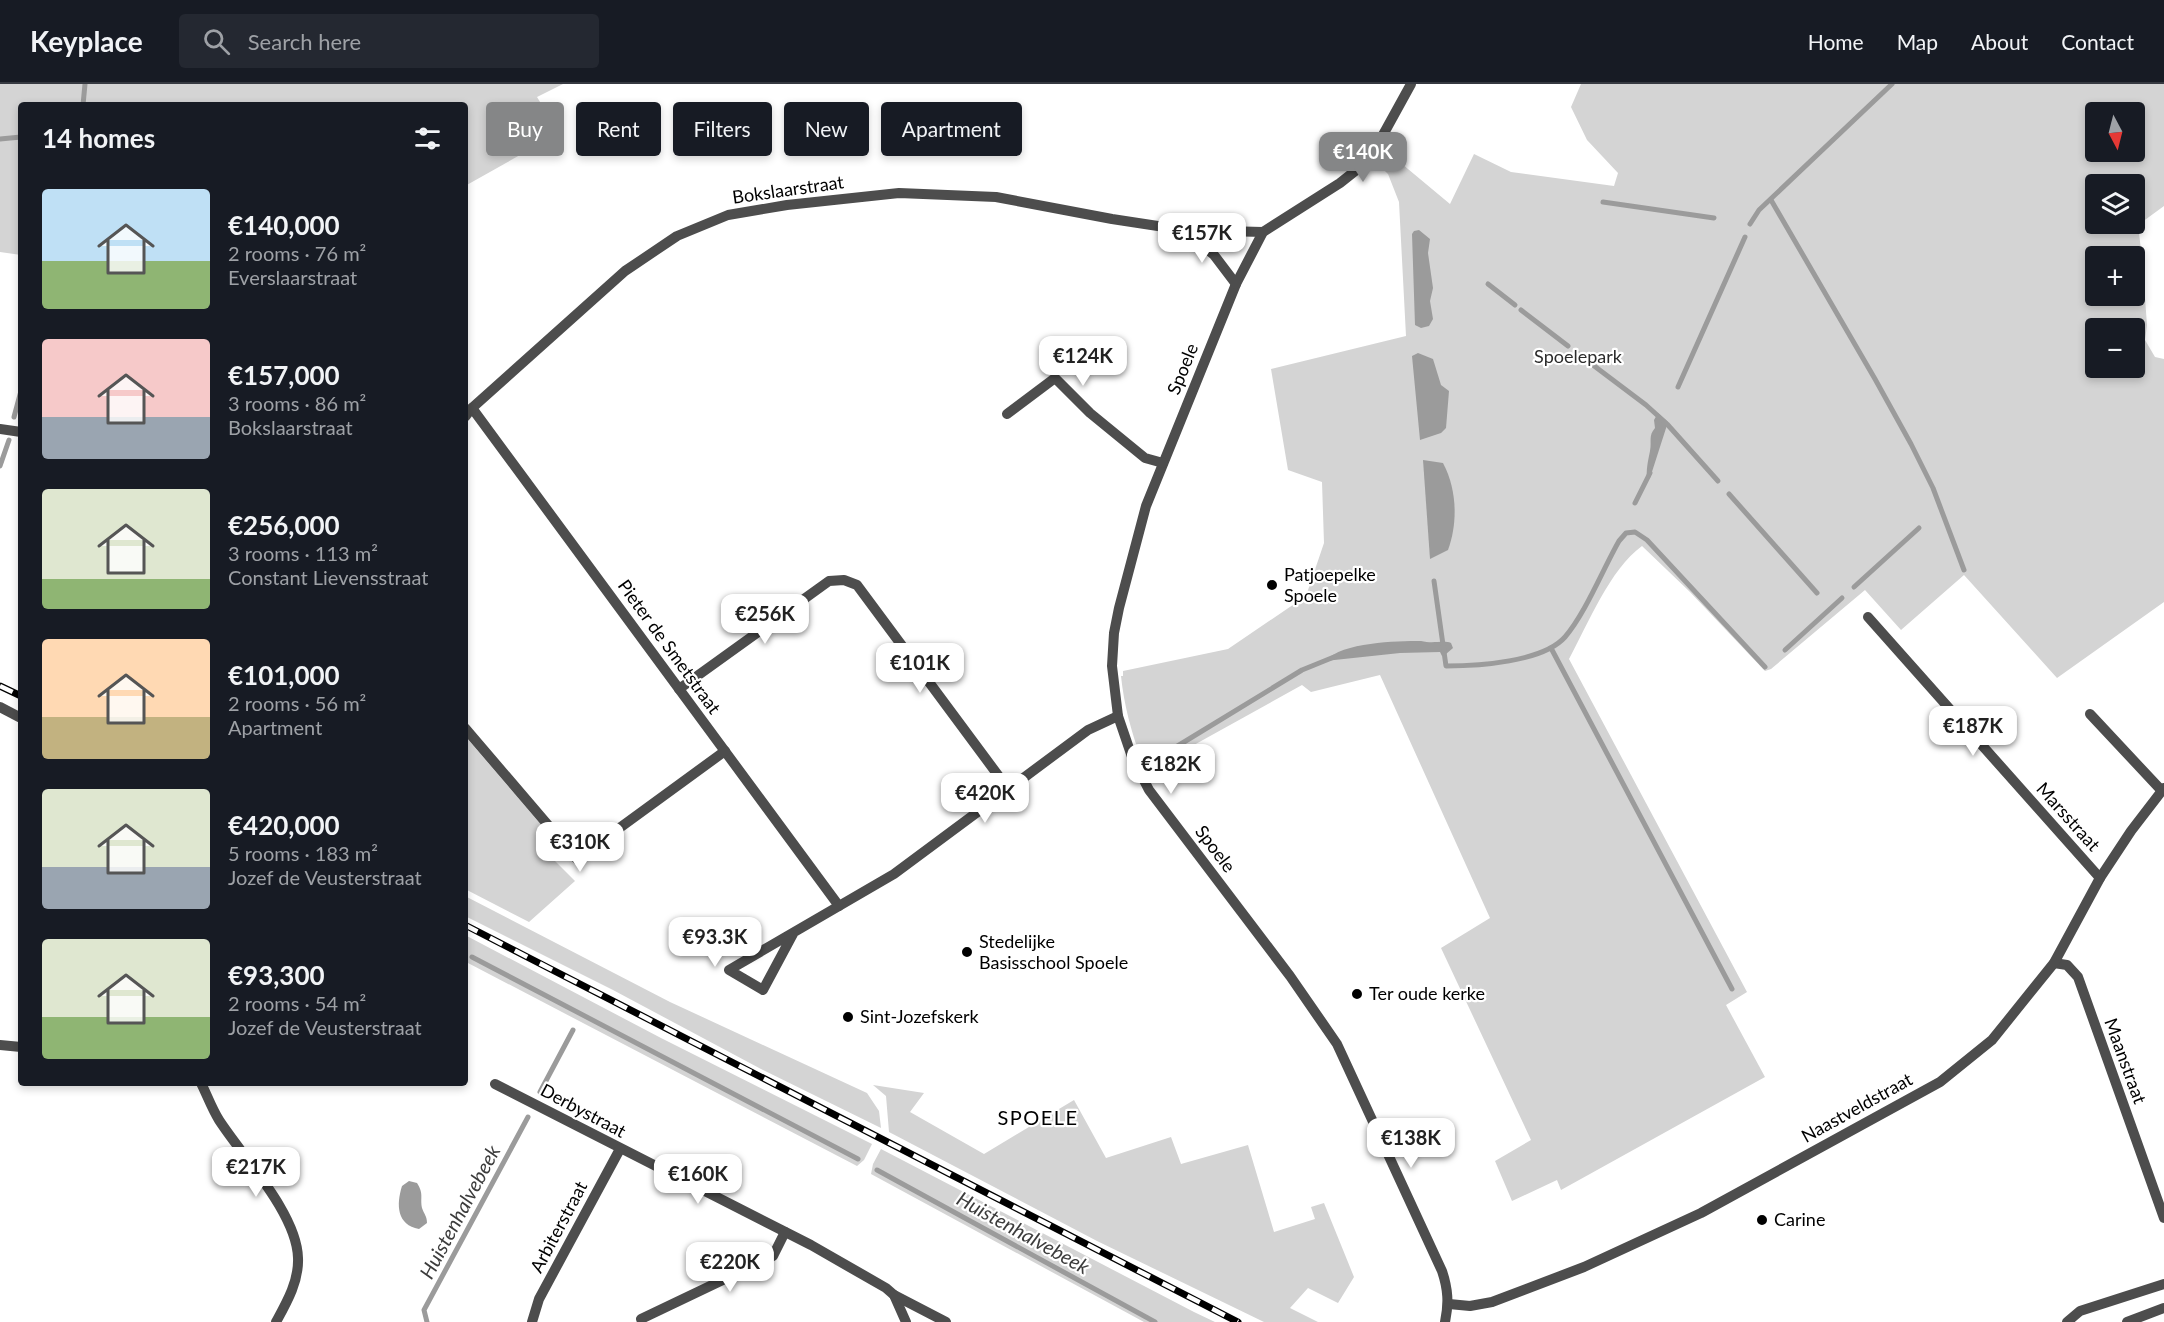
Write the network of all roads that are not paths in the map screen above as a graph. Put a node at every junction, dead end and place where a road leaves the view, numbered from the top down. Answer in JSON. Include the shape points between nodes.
{"nodes":[{"id":1,"x":1411,"y":84,"type":"edge"},
{"id":2,"x":1184,"y":230,"type":"junction"},
{"id":3,"x":1263,"y":232,"type":"junction"},
{"id":4,"x":1236,"y":284,"type":"junction"},
{"id":5,"x":469,"y":413,"type":"edge"},
{"id":6,"x":1006,"y":414,"type":"dead end"},
{"id":7,"x":0,"y":429,"type":"edge"},
{"id":8,"x":18,"y":432,"type":"edge"},
{"id":9,"x":1163,"y":463,"type":"junction"},
{"id":10,"x":1868,"y":617,"type":"dead end"},
{"id":11,"x":679,"y":689,"type":"junction"},
{"id":12,"x":0,"y":707,"type":"edge"},
{"id":13,"x":2090,"y":714,"type":"dead end"},
{"id":14,"x":18,"y":716,"type":"edge"},
{"id":15,"x":1118,"y":716,"type":"junction"},
{"id":16,"x":468,"y":732,"type":"edge"},
{"id":17,"x":724,"y":751,"type":"junction"},
{"id":18,"x":2163,"y":789,"type":"edge"},
{"id":19,"x":1009,"y":790,"type":"junction"},
{"id":20,"x":2100,"y":878,"type":"junction"},
{"id":21,"x":839,"y":906,"type":"junction"},
{"id":22,"x":793,"y":934,"type":"junction"},
{"id":23,"x":2054,"y":963,"type":"junction"},
{"id":24,"x":0,"y":1045,"type":"edge"},
{"id":25,"x":18,"y":1047,"type":"edge"},
{"id":26,"x":495,"y":1084,"type":"dead end"},
{"id":27,"x":202,"y":1086,"type":"edge"},
{"id":28,"x":620,"y":1149,"type":"junction"},
{"id":29,"x":2164,"y":1218,"type":"edge"},
{"id":30,"x":785,"y":1232,"type":"junction"},
{"id":31,"x":2164,"y":1284,"type":"edge"},
{"id":32,"x":894,"y":1295,"type":"junction"},
{"id":33,"x":1449,"y":1304,"type":"junction"},
{"id":34,"x":2164,"y":1308,"type":"edge"},
{"id":35,"x":641,"y":1319,"type":"dead end"},
{"id":36,"x":276,"y":1322,"type":"edge"},
{"id":37,"x":531,"y":1322,"type":"edge"},
{"id":38,"x":906,"y":1322,"type":"edge"},
{"id":39,"x":946,"y":1322,"type":"edge"},
{"id":40,"x":1445,"y":1322,"type":"edge"},
{"id":41,"x":2067,"y":1322,"type":"edge"},
{"id":42,"x":2127,"y":1322,"type":"edge"}],
"edges":[{"from":1,"to":3,"type":"street","via":[[1364,164]]},
{"from":2,"to":3,"type":"street","name":"Bokslaarstraat"},
{"from":2,"to":4,"type":"street","name":"Bokslaarstraat","via":[[1214,255]]},
{"from":2,"to":5,"type":"street","name":"Bokslaarstraat","via":[[996,197],[898,193],[728,214],[677,236],[625,271]]},
{"from":3,"to":4,"type":"street","name":"Spoele"},
{"from":4,"to":9,"type":"street","name":"Spoele"},
{"from":5,"to":11,"type":"street","name":"Pieter de Smetstraat"},
{"from":6,"to":9,"type":"street","via":[[1054,378],[1090,414],[1145,458]]},
{"from":7,"to":8,"type":"street"},
{"from":9,"to":15,"type":"street","name":"Spoele","via":[[1146,506],[1114,633],[1112,666]]},
{"from":10,"to":20,"type":"street","name":"Marsstraat"},
{"from":11,"to":17,"type":"street","name":"Pieter de Smetstraat"},
{"from":11,"to":19,"type":"street","via":[[829,581],[844,580],[857,585]]},
{"from":12,"to":14,"type":"street"},
{"from":13,"to":18,"type":"street"},
{"from":15,"to":19,"type":"street","via":[[1088,730]]},
{"from":15,"to":33,"type":"street","name":"Spoele","via":[[1149,790],[1337,1044],[1442,1270]]},
{"from":16,"to":17,"type":"street","via":[[577,859]]},
{"from":17,"to":21,"type":"street","name":"Pieter de Smetstraat"},
{"from":18,"to":20,"type":"street","name":"Naastveldstraat"},
{"from":19,"to":21,"type":"street","via":[[894,874]]},
{"from":20,"to":23,"type":"street","name":"Naastveldstraat"},
{"from":21,"to":22,"type":"street"},
{"from":22,"to":22,"type":"street","via":[[738,965],[729,970],[763,990]]},
{"from":23,"to":29,"type":"street","name":"Maanstraat","via":[[2067,965],[2078,977]]},
{"from":23,"to":33,"type":"street","name":"Naastveldstraat","via":[[1992,1040],[1940,1082],[1701,1213],[1584,1267],[1492,1302]]},
{"from":24,"to":25,"type":"street"},
{"from":26,"to":28,"type":"street","name":"Derbystraat"},
{"from":27,"to":36,"type":"street","via":[[218,1118],[278,1204],[297,1243],[299,1260],[293,1289]]},
{"from":28,"to":30,"type":"street","name":"Derbystraat"},
{"from":28,"to":37,"type":"street","name":"Arbiterstraat","via":[[539,1299]]},
{"from":30,"to":32,"type":"street","name":"Derbystraat"},
{"from":30,"to":35,"type":"street","via":[[773,1256]]},
{"from":31,"to":41,"type":"street","via":[[2080,1311]]},
{"from":32,"to":38,"type":"street"},
{"from":32,"to":39,"type":"street","name":"Derbystraat"},
{"from":33,"to":40,"type":"street"},
{"from":34,"to":42,"type":"street"}]}
